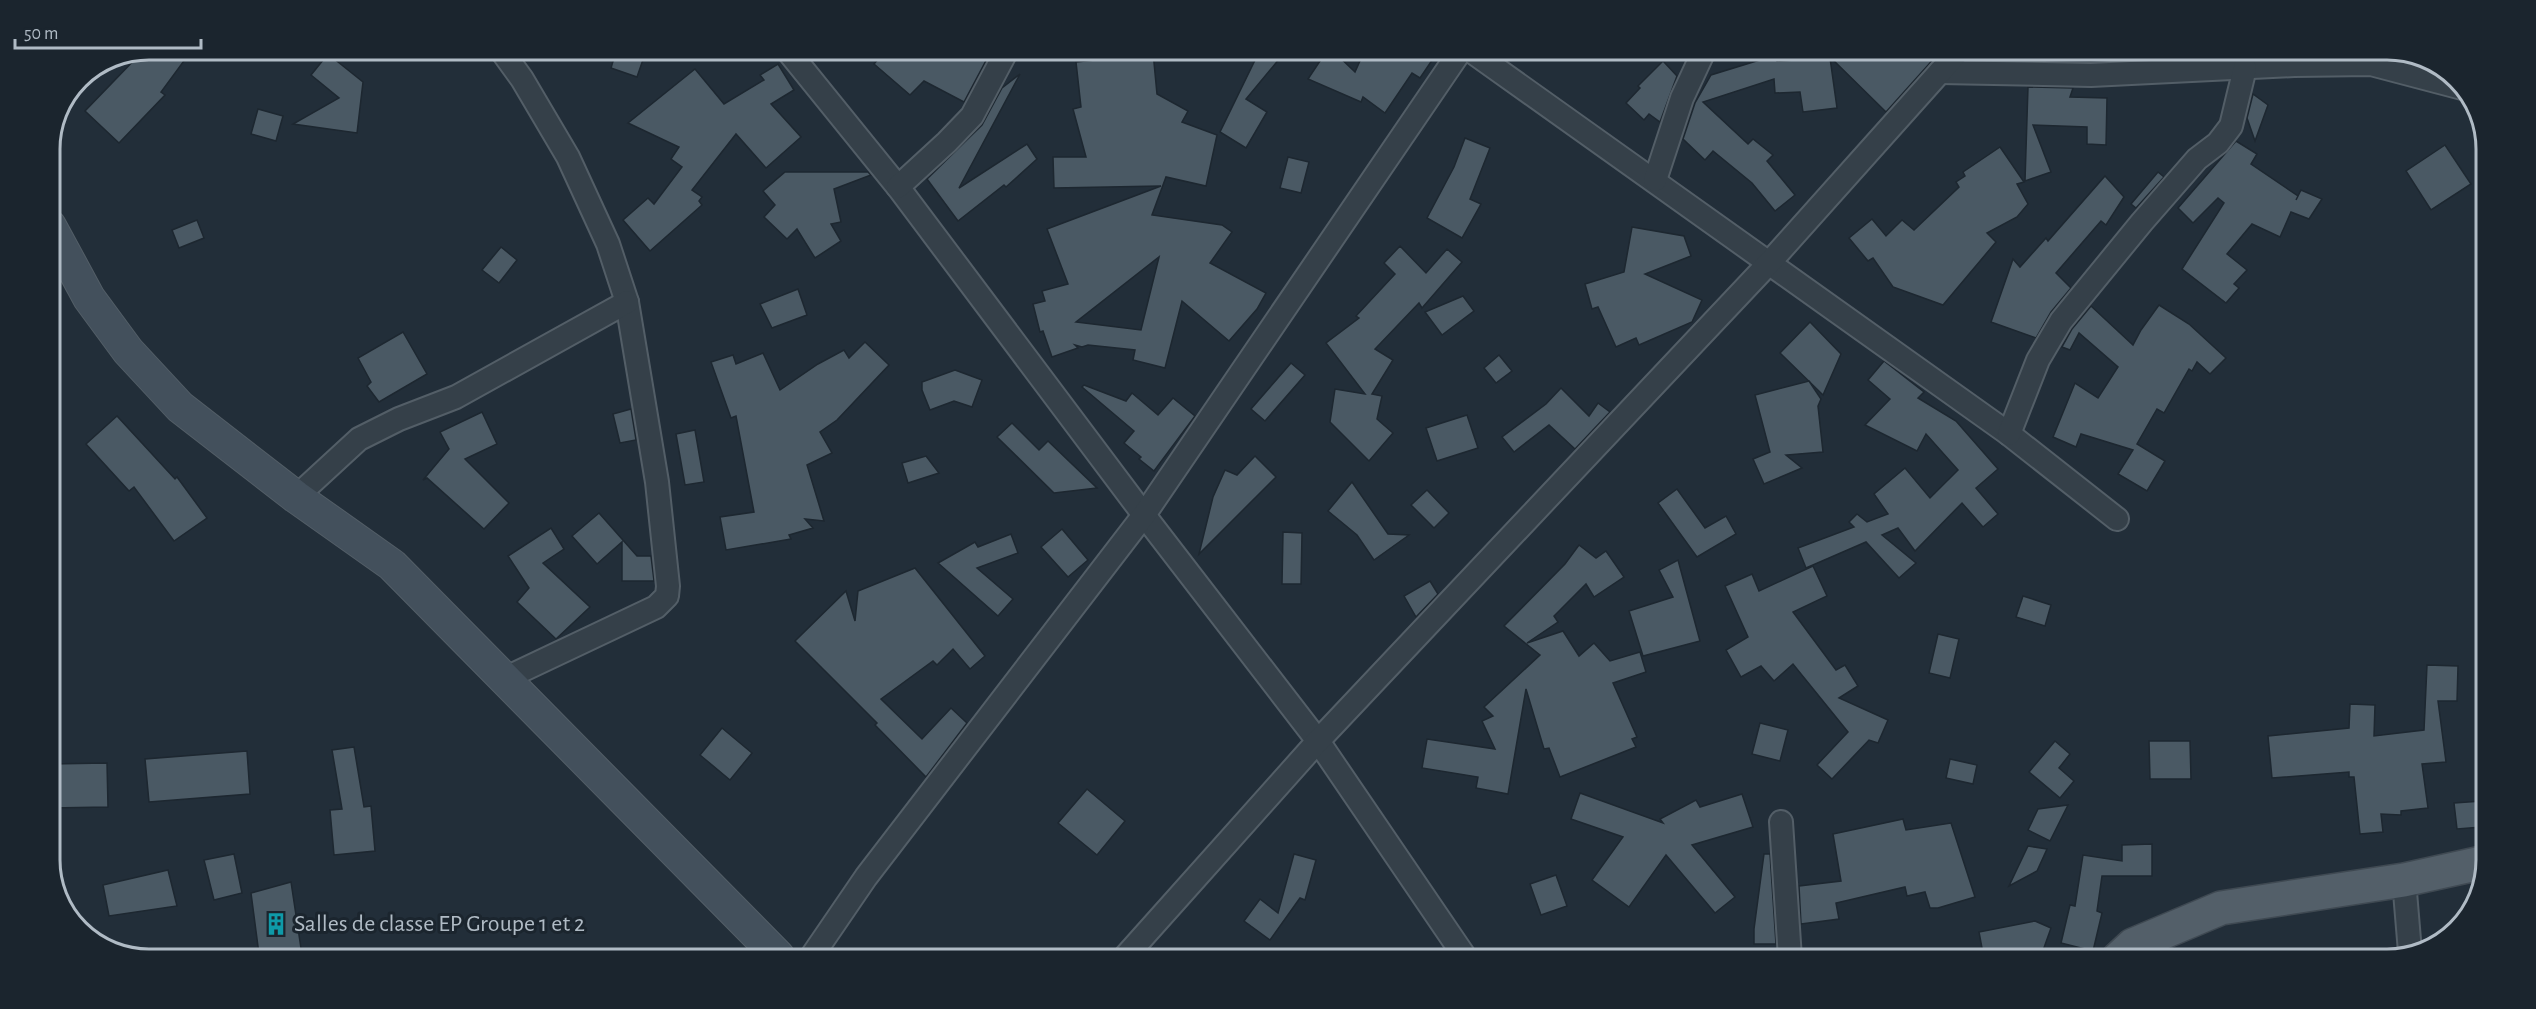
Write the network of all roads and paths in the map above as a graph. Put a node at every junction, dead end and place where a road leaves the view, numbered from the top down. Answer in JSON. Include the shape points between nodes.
{"nodes":[{"id":1,"x":508,"y":60,"type":"edge"},
{"id":2,"x":795,"y":60,"type":"edge"},
{"id":3,"x":1002,"y":60,"type":"edge"},
{"id":4,"x":1454,"y":60,"type":"edge"},
{"id":5,"x":1484,"y":60,"type":"edge"},
{"id":6,"x":1700,"y":60,"type":"edge"},
{"id":7,"x":1951,"y":60,"type":"edge"},
{"id":8,"x":2245,"y":68,"type":"junction"},
{"id":9,"x":1940,"y":72,"type":"junction"},
{"id":10,"x":2448,"y":84,"type":"edge"},
{"id":11,"x":1654,"y":180,"type":"junction"},
{"id":12,"x":898,"y":187,"type":"junction"},
{"id":13,"x":60,"y":244,"type":"edge"},
{"id":14,"x":1770,"y":262,"type":"junction"},
{"id":15,"x":627,"y":302,"type":"junction"},
{"id":16,"x":2009,"y":434,"type":"junction"},
{"id":17,"x":297,"y":496,"type":"junction"},
{"id":18,"x":1144,"y":515,"type":"junction"},
{"id":19,"x":2117,"y":519,"type":"dead end"},
{"id":20,"x":506,"y":678,"type":"junction"},
{"id":21,"x":1318,"y":741,"type":"junction"},
{"id":22,"x":1781,"y":822,"type":"dead end"},
{"id":23,"x":2476,"y":864,"type":"edge"},
{"id":24,"x":2404,"y":880,"type":"junction"},
{"id":25,"x":2409,"y":946,"type":"edge"},
{"id":26,"x":771,"y":949,"type":"edge"},
{"id":27,"x":817,"y":949,"type":"edge"},
{"id":28,"x":1132,"y":949,"type":"edge"},
{"id":29,"x":1460,"y":949,"type":"edge"},
{"id":30,"x":1789,"y":949,"type":"edge"},
{"id":31,"x":2137,"y":949,"type":"edge"}],
"edges":[{"from":1,"to":15,"type":"street","via":[[568,158],[608,244]]},
{"from":2,"to":12,"type":"street"},
{"from":3,"to":12,"type":"street","via":[[972,116]]},
{"from":4,"to":18,"type":"street"},
{"from":5,"to":11,"type":"street"},
{"from":6,"to":11,"type":"street","via":[[1682,98]]},
{"from":7,"to":9,"type":"street"},
{"from":8,"to":9,"type":"street","via":[[2091,75]]},
{"from":8,"to":10,"type":"street","via":[[2371,64]]},
{"from":8,"to":16,"type":"street","via":[[2231,126],[2142,222],[2061,321],[2038,360]]},
{"from":9,"to":14,"type":"street"},
{"from":11,"to":14,"type":"street"},
{"from":12,"to":18,"type":"street"},
{"from":13,"to":17,"type":"main road","via":[[89,298],[128,351],[180,407]]},
{"from":14,"to":16,"type":"street"},
{"from":14,"to":21,"type":"street"},
{"from":15,"to":17,"type":"street","via":[[456,397],[358,439]]},
{"from":15,"to":20,"type":"street","via":[[657,482],[667,596],[656,607]]},
{"from":16,"to":19,"type":"street"},
{"from":17,"to":20,"type":"main road","via":[[392,565]]},
{"from":18,"to":21,"type":"street"},
{"from":18,"to":27,"type":"street","via":[[866,877]]},
{"from":20,"to":26,"type":"main road"},
{"from":21,"to":28,"type":"street"},
{"from":21,"to":29,"type":"street"},
{"from":22,"to":30,"type":"street"},
{"from":23,"to":24,"type":"main road"},
{"from":24,"to":25,"type":"street"},
{"from":24,"to":31,"type":"main road","via":[[2221,908]]}]}
